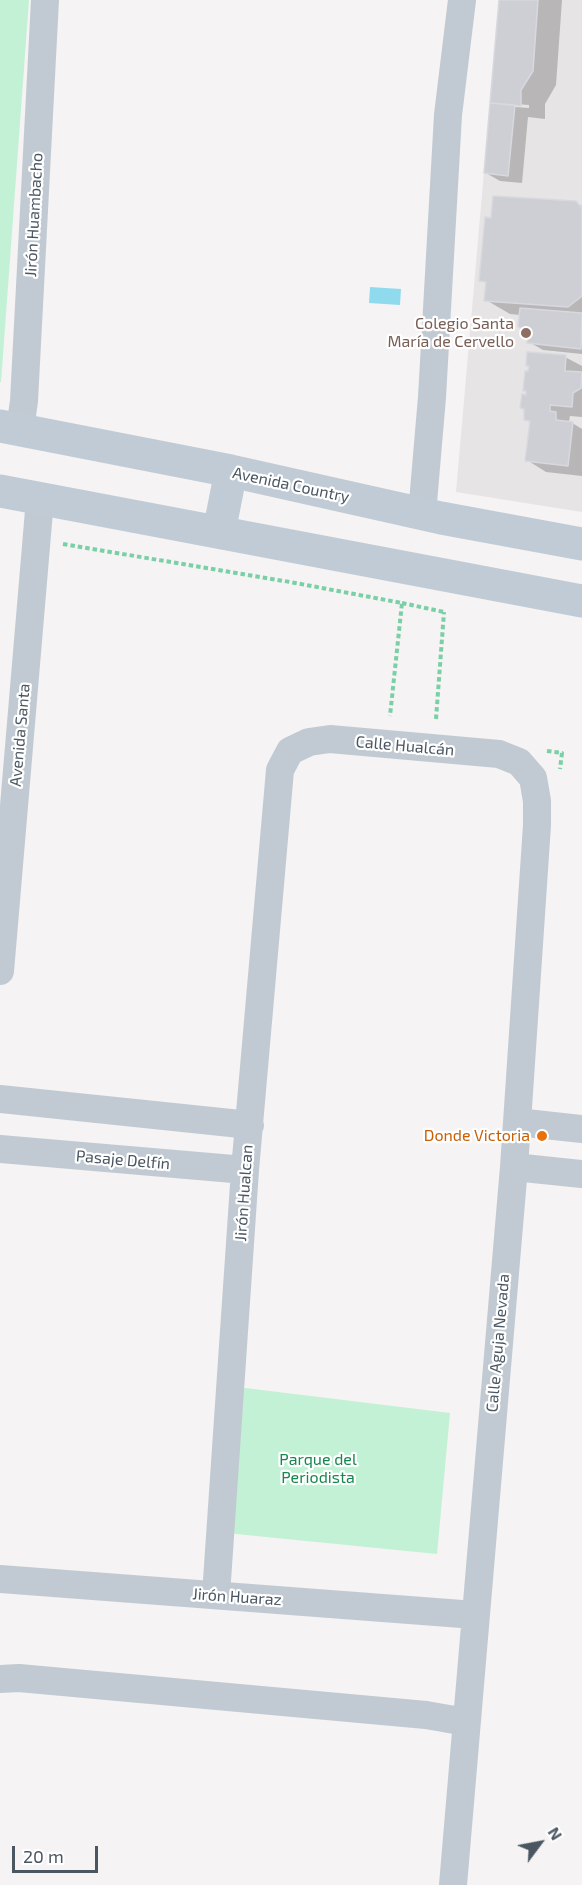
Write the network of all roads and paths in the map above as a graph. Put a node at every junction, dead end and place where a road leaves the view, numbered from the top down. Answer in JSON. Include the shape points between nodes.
{"nodes":[{"id":1,"x":45,"y":0,"type":"edge"},
{"id":2,"x":462,"y":0,"type":"edge"},
{"id":3,"x":10,"y":428,"type":"edge"},
{"id":4,"x":231,"y":471,"type":"junction"},
{"id":5,"x":0,"y":491,"type":"edge"},
{"id":6,"x":0,"y":499,"type":"edge"},
{"id":7,"x":40,"y":499,"type":"junction"},
{"id":8,"x":422,"y":514,"type":"junction"},
{"id":9,"x":219,"y":532,"type":"junction"},
{"id":10,"x":56,"y":543,"type":"dead end"},
{"id":11,"x":582,"y":544,"type":"edge"},
{"id":12,"x":582,"y":601,"type":"edge"},
{"id":13,"x":444,"y":612,"type":"dead end"},
{"id":14,"x":387,"y":744,"type":"junction"},
{"id":15,"x":433,"y":748,"type":"junction"},
{"id":16,"x":277,"y":792,"type":"joint"},
{"id":17,"x":537,"y":801,"type":"joint"},
{"id":18,"x":0,"y":971,"type":"edge"},
{"id":19,"x":0,"y":1099,"type":"edge"},
{"id":20,"x":517,"y":1122,"type":"junction"},
{"id":21,"x":250,"y":1125,"type":"junction"},
{"id":22,"x":582,"y":1129,"type":"edge"},
{"id":23,"x":0,"y":1149,"type":"edge"},
{"id":24,"x":514,"y":1167,"type":"junction"},
{"id":25,"x":245,"y":1170,"type":"junction"},
{"id":26,"x":582,"y":1174,"type":"edge"},
{"id":27,"x":0,"y":1579,"type":"edge"},
{"id":28,"x":216,"y":1595,"type":"junction"},
{"id":29,"x":474,"y":1616,"type":"junction"},
{"id":30,"x":0,"y":1679,"type":"edge"},
{"id":31,"x":465,"y":1722,"type":"junction"},
{"id":32,"x":453,"y":1885,"type":"edge"}],
"edges":[{"from":1,"to":3,"type":"street","name":"Jirón Huambacho","via":[[25,389]]},
{"from":2,"to":8,"type":"street","via":[[448,115]]},
{"from":3,"to":4,"type":"main road","name":"Avenida Country"},
{"from":4,"to":8,"type":"main road","name":"Avenida Country"},
{"from":4,"to":9,"type":"main road"},
{"from":5,"to":6,"type":"street"},
{"from":5,"to":7,"type":"main road"},
{"from":7,"to":9,"type":"main road"},
{"from":7,"to":18,"type":"street","name":"Avenida Santa"},
{"from":8,"to":11,"type":"main road","name":"Avenida Country"},
{"from":9,"to":12,"type":"main road"},
{"from":10,"to":14,"type":"path","via":[[402,603]]},
{"from":13,"to":15,"type":"path"},
{"from":14,"to":15,"type":"street","name":"Calle Hualcán"},
{"from":14,"to":16,"type":"street","name":"Calle Hualcán","via":[[330,739],[309,742],[290,751],[280,770]]},
{"from":15,"to":17,"type":"street","name":"Calle Hualcán","via":[[499,754],[519,762],[533,778]]},
{"from":16,"to":21,"type":"street","name":"Jirón Hualcan"},
{"from":17,"to":20,"type":"street","name":"Calle Aguja Nevada"},
{"from":19,"to":21,"type":"street"},
{"from":20,"to":22,"type":"street"},
{"from":20,"to":24,"type":"street","name":"Calle Aguja Nevada"},
{"from":21,"to":25,"type":"street","name":"Jirón Hualcan"},
{"from":23,"to":25,"type":"street","name":"Pasaje Delfín"},
{"from":24,"to":26,"type":"street"},
{"from":24,"to":29,"type":"street","name":"Calle Aguja Nevada"},
{"from":25,"to":28,"type":"street","name":"Jirón Hualcan"},
{"from":27,"to":28,"type":"street","name":"Jirón Huaraz"},
{"from":28,"to":29,"type":"street","name":"Jirón Huaraz"},
{"from":29,"to":31,"type":"street","name":"Calle Aguja Nevada"},
{"from":30,"to":31,"type":"street","via":[[426,1715]]},
{"from":31,"to":32,"type":"street","name":"Calle Aguja Nevada"}]}
